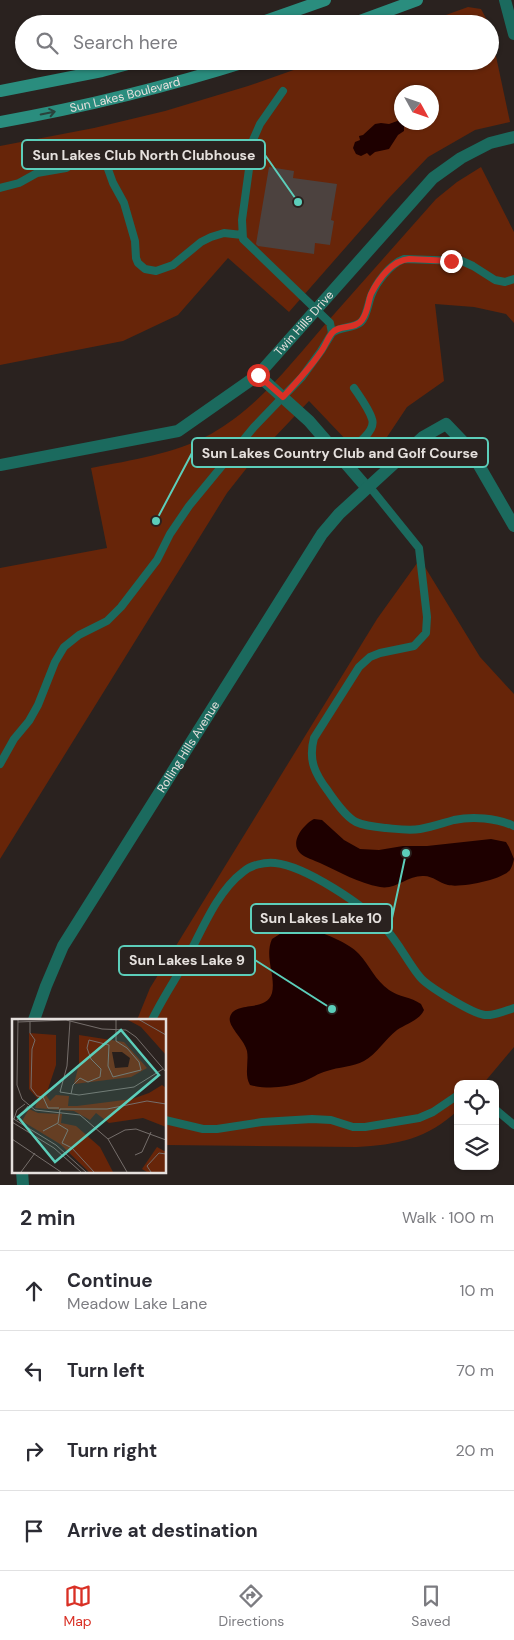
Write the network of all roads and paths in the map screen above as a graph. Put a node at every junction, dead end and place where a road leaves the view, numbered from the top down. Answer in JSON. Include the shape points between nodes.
{"nodes":[{"id":1,"x":325,"y":0,"type":"edge"},
{"id":2,"x":417,"y":0,"type":"edge"},
{"id":3,"x":505,"y":0,"type":"edge"},
{"id":4,"x":282,"y":15,"type":"edge"},
{"id":5,"x":376,"y":15,"type":"edge"},
{"id":6,"x":514,"y":34,"type":"edge"},
{"id":7,"x":106,"y":70,"type":"edge"},
{"id":8,"x":220,"y":70,"type":"edge"},
{"id":9,"x":0,"y":91,"type":"edge"},
{"id":10,"x":283,"y":91,"type":"dead end"},
{"id":11,"x":0,"y":122,"type":"edge"},
{"id":12,"x":514,"y":137,"type":"edge"},
{"id":13,"x":0,"y":188,"type":"edge"},
{"id":14,"x":242,"y":235,"type":"junction"},
{"id":15,"x":514,"y":280,"type":"edge"},
{"id":16,"x":316,"y":311,"type":"junction"},
{"id":17,"x":332,"y":333,"type":"junction"},
{"id":18,"x":258,"y":375,"type":"junction"},
{"id":19,"x":354,"y":388,"type":"dead end"},
{"id":20,"x":283,"y":397,"type":"junction"},
{"id":21,"x":340,"y":456,"type":"junction"},
{"id":22,"x":0,"y":465,"type":"edge"},
{"id":23,"x":368,"y":487,"type":"junction"},
{"id":24,"x":514,"y":526,"type":"edge"},
{"id":25,"x":0,"y":764,"type":"edge"},
{"id":26,"x":514,"y":826,"type":"edge"},
{"id":27,"x":514,"y":1008,"type":"edge"},
{"id":28,"x":34,"y":1019,"type":"edge"},
{"id":29,"x":153,"y":1019,"type":"edge"},
{"id":30,"x":454,"y":1097,"type":"edge"},
{"id":31,"x":499,"y":1113,"type":"edge"},
{"id":32,"x":166,"y":1120,"type":"edge"},
{"id":33,"x":514,"y":1125,"type":"edge"},
{"id":34,"x":22,"y":1172,"type":"edge"},
{"id":35,"x":23,"y":1185,"type":"edge"}],
"edges":[{"from":1,"to":4,"type":"street"},
{"from":2,"to":5,"type":"street"},
{"from":3,"to":6,"type":"street"},
{"from":7,"to":9,"type":"street"},
{"from":11,"to":8,"type":"street","name":"Sun Lakes Boulevard","one_way":true,"via":[[110,100]]},
{"from":10,"to":14,"type":"lane","via":[[253,140]]},
{"from":12,"to":16,"type":"street","name":"Twin Hills Drive","via":[[461,158],[433,178]]},
{"from":13,"to":14,"type":"lane","via":[[37,173],[62,169],[90,153],[98,153],[104,158],[124,203],[135,241],[136,258],[145,269],[156,271],[173,265],[211,237],[224,233]]},
{"from":14,"to":16,"type":"lane"},
{"from":15,"to":17,"type":"lane","via":[[495,280],[462,262],[404,259],[396,263],[377,284],[362,320]]},
{"from":16,"to":17,"type":"lane","via":[[330,323]]},
{"from":16,"to":18,"type":"street","name":"Twin Hills Drive"},
{"from":17,"to":20,"type":"lane","via":[[322,351]]},
{"from":18,"to":20,"type":"street"},
{"from":18,"to":22,"type":"street","name":"Twin Hills Drive","via":[[178,431]]},
{"from":19,"to":21,"type":"lane","via":[[373,420],[372,428]]},
{"from":20,"to":21,"type":"street"},
{"from":20,"to":25,"type":"lane","via":[[254,426],[189,506],[157,560],[121,607],[107,621],[79,635],[64,647],[38,705]]},
{"from":21,"to":23,"type":"street"},
{"from":23,"to":24,"type":"street","name":"Rolling Hills Avenue","via":[[423,437],[446,424],[469,448]]},
{"from":23,"to":26,"type":"lane","via":[[419,548],[426,633],[414,646],[380,653],[359,666],[314,738],[311,748],[314,769],[328,791],[356,822],[398,829],[419,829],[471,819],[499,821]]},
{"from":23,"to":28,"type":"street","name":"Rolling Hills Avenue","via":[[322,534],[68,938]]},
{"from":27,"to":29,"type":"lane","via":[[480,1014],[429,985],[414,970],[384,926],[333,888],[275,863],[262,864],[235,879],[218,901]]},
{"from":30,"to":32,"type":"lane","via":[[424,1116],[365,1127],[312,1119],[203,1129]]},
{"from":31,"to":33,"type":"lane"},
{"from":34,"to":35,"type":"street"}]}
